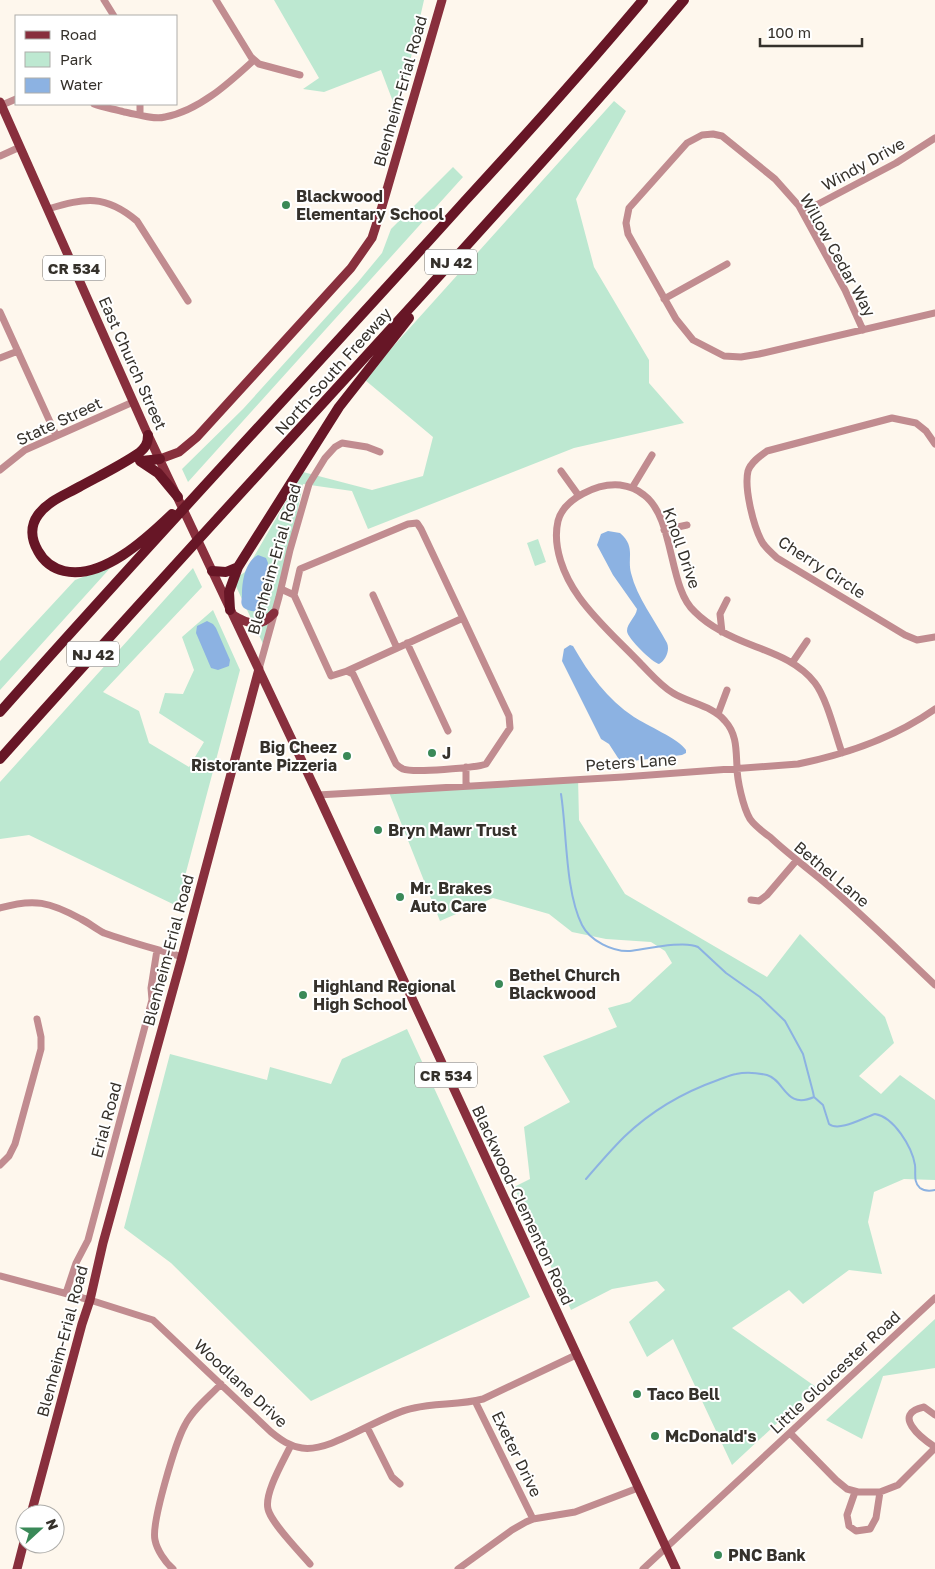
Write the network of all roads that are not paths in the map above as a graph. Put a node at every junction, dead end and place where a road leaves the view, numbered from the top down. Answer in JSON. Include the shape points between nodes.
{"nodes":[{"id":1,"x":104,"y":0,"type":"edge"},
{"id":2,"x":216,"y":0,"type":"edge"},
{"id":3,"x":442,"y":0,"type":"edge"},
{"id":4,"x":643,"y":0,"type":"edge"},
{"id":5,"x":684,"y":0,"type":"edge"},
{"id":6,"x":113,"y":15,"type":"edge"},
{"id":7,"x":254,"y":60,"type":"junction"},
{"id":8,"x":300,"y":75,"type":"dead end"},
{"id":9,"x":15,"y":99,"type":"edge"},
{"id":10,"x":1,"y":104,"type":"edge"},
{"id":11,"x":98,"y":105,"type":"edge"},
{"id":12,"x":140,"y":105,"type":"edge"},
{"id":13,"x":140,"y":115,"type":"junction"},
{"id":14,"x":935,"y":138,"type":"edge"},
{"id":15,"x":20,"y":147,"type":"junction"},
{"id":16,"x":0,"y":156,"type":"edge"},
{"id":17,"x":48,"y":210,"type":"junction"},
{"id":18,"x":803,"y":212,"type":"junction"},
{"id":19,"x":470,"y":241,"type":"junction"},
{"id":20,"x":727,"y":264,"type":"dead end"},
{"id":21,"x":664,"y":299,"type":"junction"},
{"id":22,"x":188,"y":301,"type":"dead end"},
{"id":23,"x":0,"y":312,"type":"edge"},
{"id":24,"x":935,"y":313,"type":"edge"},
{"id":25,"x":863,"y":330,"type":"junction"},
{"id":26,"x":18,"y":351,"type":"junction"},
{"id":27,"x":0,"y":358,"type":"edge"},
{"id":28,"x":133,"y":402,"type":"junction"},
{"id":29,"x":56,"y":435,"type":"junction"},
{"id":30,"x":148,"y":435,"type":"junction"},
{"id":31,"x":935,"y":444,"type":"edge"},
{"id":32,"x":380,"y":452,"type":"dead end"},
{"id":33,"x":652,"y":455,"type":"dead end"},
{"id":34,"x":160,"y":459,"type":"junction"},
{"id":35,"x":140,"y":461,"type":"junction"},
{"id":36,"x":124,"y":462,"type":"junction"},
{"id":37,"x":0,"y":470,"type":"edge"},
{"id":38,"x":561,"y":471,"type":"dead end"},
{"id":39,"x":632,"y":488,"type":"junction"},
{"id":40,"x":579,"y":496,"type":"junction"},
{"id":41,"x":178,"y":497,"type":"junction"},
{"id":42,"x":172,"y":518,"type":"junction"},
{"id":43,"x":687,"y":525,"type":"dead end"},
{"id":44,"x":192,"y":527,"type":"joint"},
{"id":45,"x":664,"y":530,"type":"junction"},
{"id":46,"x":287,"y":565,"type":"junction"},
{"id":47,"x":238,"y":567,"type":"junction"},
{"id":48,"x":300,"y":568,"type":"junction"},
{"id":49,"x":212,"y":571,"type":"junction"},
{"id":50,"x":281,"y":589,"type":"junction"},
{"id":51,"x":294,"y":595,"type":"junction"},
{"id":52,"x":373,"y":595,"type":"dead end"},
{"id":53,"x":727,"y":600,"type":"dead end"},
{"id":54,"x":232,"y":613,"type":"junction"},
{"id":55,"x":274,"y":614,"type":"junction"},
{"id":56,"x":463,"y":618,"type":"junction"},
{"id":57,"x":722,"y":632,"type":"junction"},
{"id":58,"x":935,"y":637,"type":"edge"},
{"id":59,"x":806,"y":641,"type":"dead end"},
{"id":60,"x":407,"y":643,"type":"junction"},
{"id":61,"x":397,"y":648,"type":"junction"},
{"id":62,"x":792,"y":663,"type":"junction"},
{"id":63,"x":259,"y":669,"type":"junction"},
{"id":64,"x":347,"y":671,"type":"junction"},
{"id":65,"x":727,"y":690,"type":"dead end"},
{"id":66,"x":935,"y":709,"type":"edge"},
{"id":67,"x":0,"y":712,"type":"edge"},
{"id":68,"x":718,"y":714,"type":"junction"},
{"id":69,"x":448,"y":731,"type":"dead end"},
{"id":70,"x":842,"y":753,"type":"junction"},
{"id":71,"x":0,"y":760,"type":"edge"},
{"id":72,"x":466,"y":767,"type":"junction"},
{"id":73,"x":736,"y":768,"type":"junction"},
{"id":74,"x":466,"y":786,"type":"junction"},
{"id":75,"x":318,"y":795,"type":"junction"},
{"id":76,"x":796,"y":861,"type":"junction"},
{"id":77,"x":751,"y":900,"type":"dead end"},
{"id":78,"x":0,"y":908,"type":"edge"},
{"id":79,"x":157,"y":950,"type":"junction"},
{"id":80,"x":182,"y":957,"type":"junction"},
{"id":81,"x":935,"y":985,"type":"edge"},
{"id":82,"x":37,"y":1019,"type":"dead end"},
{"id":83,"x":0,"y":1165,"type":"edge"},
{"id":84,"x":0,"y":1276,"type":"edge"},
{"id":85,"x":66,"y":1293,"type":"junction"},
{"id":86,"x":935,"y":1298,"type":"edge"},
{"id":87,"x":90,"y":1300,"type":"junction"},
{"id":88,"x":576,"y":1355,"type":"junction"},
{"id":89,"x":221,"y":1384,"type":"junction"},
{"id":90,"x":475,"y":1401,"type":"junction"},
{"id":91,"x":935,"y":1415,"type":"edge"},
{"id":92,"x":367,"y":1427,"type":"junction"},
{"id":93,"x":790,"y":1433,"type":"junction"},
{"id":94,"x":291,"y":1445,"type":"junction"},
{"id":95,"x":935,"y":1448,"type":"edge"},
{"id":96,"x":400,"y":1484,"type":"dead end"},
{"id":97,"x":638,"y":1488,"type":"junction"},
{"id":98,"x":855,"y":1492,"type":"junction"},
{"id":99,"x":880,"y":1492,"type":"junction"},
{"id":100,"x":34,"y":1504,"type":"edge"},
{"id":101,"x":534,"y":1519,"type":"junction"},
{"id":102,"x":666,"y":1549,"type":"junction"},
{"id":103,"x":21,"y":1554,"type":"edge"},
{"id":104,"x":310,"y":1564,"type":"dead end"},
{"id":105,"x":17,"y":1569,"type":"edge"},
{"id":106,"x":173,"y":1569,"type":"edge"},
{"id":107,"x":458,"y":1569,"type":"edge"},
{"id":108,"x":643,"y":1569,"type":"edge"},
{"id":109,"x":676,"y":1569,"type":"edge"}],
"edges":[{"from":1,"to":6,"type":"street"},
{"from":2,"to":7,"type":"street"},
{"from":3,"to":34,"type":"main road","name":"Blenheim-Erial Road","via":[[381,210],[367,247],[197,437],[179,452]]},
{"from":4,"to":42,"type":"highway","name":"North-South Freeway","number":"NJ 42","via":[[580,74],[208,484]]},
{"from":5,"to":19,"type":"highway","name":"North-South Freeway","number":"NJ 42","via":[[591,109]]},
{"from":7,"to":8,"type":"street"},
{"from":7,"to":13,"type":"street","via":[[230,83],[183,112],[164,118]]},
{"from":9,"to":10,"type":"street"},
{"from":10,"to":15,"type":"main road","name":"East Church Street","number":"CR 534"},
{"from":11,"to":13,"type":"street"},
{"from":12,"to":13,"type":"street"},
{"from":14,"to":18,"type":"street","name":"Windy Drive","via":[[896,163]]},
{"from":15,"to":16,"type":"street"},
{"from":15,"to":17,"type":"main road","name":"East Church Street","number":"CR 534"},
{"from":17,"to":22,"type":"street","via":[[89,200],[102,201],[126,212],[137,221]]},
{"from":17,"to":28,"type":"main road","name":"East Church Street","number":"CR 534"},
{"from":18,"to":21,"type":"street","name":"Willow Cedar Way","via":[[775,179],[722,136],[702,135],[687,143],[629,208],[626,224],[628,234]]},
{"from":18,"to":25,"type":"street","name":"Willow Cedar Way"},
{"from":19,"to":47,"type":"highway","via":[[339,407]]},
{"from":19,"to":71,"type":"highway","name":"North-South Freeway","number":"NJ 42"},
{"from":20,"to":21,"type":"street"},
{"from":21,"to":25,"type":"street","name":"Willow Cedar Way","via":[[693,340],[724,356],[759,354]]},
{"from":23,"to":26,"type":"street"},
{"from":24,"to":25,"type":"street","name":"Willow Cedar Way"},
{"from":26,"to":27,"type":"street"},
{"from":26,"to":29,"type":"street"},
{"from":28,"to":29,"type":"street","name":"State Street"},
{"from":28,"to":30,"type":"main road","name":"East Church Street","number":"CR 534"},
{"from":29,"to":37,"type":"street","name":"State Street","via":[[25,450]]},
{"from":30,"to":34,"type":"main road","name":"East Church Street","number":"CR 534"},
{"from":30,"to":36,"type":"highway","via":[[144,448]]},
{"from":31,"to":58,"type":"street","name":"Cherry Circle","via":[[916,423],[892,418],[767,451],[748,469],[748,497],[755,526],[761,542],[776,558],[905,635],[917,640]]},
{"from":32,"to":46,"type":"street","name":"Blenheim-Erial Road","via":[[346,442],[335,447],[325,458],[309,484]]},
{"from":33,"to":39,"type":"street"},
{"from":34,"to":35,"type":"highway"},
{"from":34,"to":41,"type":"main road","name":"East Church Street","number":"CR 534"},
{"from":35,"to":36,"type":"highway"},
{"from":35,"to":41,"type":"highway","via":[[158,473]]},
{"from":36,"to":42,"type":"highway","via":[[58,498],[38,515],[32,529],[40,556],[57,569],[73,572],[91,570],[127,552]]},
{"from":38,"to":40,"type":"street"},
{"from":39,"to":40,"type":"street","via":[[606,486]]},
{"from":39,"to":45,"type":"street","name":"Knoll Drive","via":[[654,505]]},
{"from":40,"to":68,"type":"street","via":[[559,518],[556,536],[564,571],[579,597],[606,629],[672,692]]},
{"from":41,"to":44,"type":"main road","name":"East Church Street","number":"CR 534"},
{"from":42,"to":67,"type":"highway","number":"NJ 42"},
{"from":43,"to":45,"type":"street"},
{"from":44,"to":49,"type":"main road","name":"Blackwood-Clementon Road","number":"CR 534"},
{"from":45,"to":57,"type":"street","name":"Knoll Drive","via":[[686,601],[693,611]]},
{"from":46,"to":48,"type":"street"},
{"from":46,"to":50,"type":"street","name":"Blenheim-Erial Road"},
{"from":47,"to":49,"type":"highway","via":[[226,572]]},
{"from":47,"to":54,"type":"highway","via":[[229,592]]},
{"from":48,"to":51,"type":"street"},
{"from":48,"to":56,"type":"street","via":[[416,523]]},
{"from":49,"to":54,"type":"main road","name":"Blackwood-Clementon Road","number":"CR 534"},
{"from":50,"to":51,"type":"street"},
{"from":50,"to":55,"type":"street","name":"Blenheim-Erial Road"},
{"from":51,"to":64,"type":"street","via":[[331,676]]},
{"from":52,"to":61,"type":"street"},
{"from":53,"to":57,"type":"street","via":[[720,614]]},
{"from":54,"to":55,"type":"main road","via":[[246,623],[255,624]]},
{"from":54,"to":63,"type":"main road","name":"Blackwood-Clementon Road","number":"CR 534"},
{"from":55,"to":63,"type":"street","name":"Blenheim-Erial Road"},
{"from":56,"to":60,"type":"street"},
{"from":56,"to":72,"type":"street","via":[[511,724],[486,764]]},
{"from":57,"to":62,"type":"street","name":"Knoll Drive"},
{"from":59,"to":62,"type":"street"},
{"from":60,"to":61,"type":"street"},
{"from":60,"to":69,"type":"street"},
{"from":61,"to":64,"type":"street"},
{"from":62,"to":70,"type":"street","name":"Knoll Drive","via":[[817,685]]},
{"from":63,"to":75,"type":"main road","name":"Blackwood-Clementon Road","number":"CR 534"},
{"from":63,"to":80,"type":"main road","name":"Blenheim-Erial Road"},
{"from":64,"to":72,"type":"street","via":[[353,674],[396,764],[402,769]]},
{"from":65,"to":68,"type":"street"},
{"from":66,"to":70,"type":"street","name":"Peters Lane","via":[[892,734]]},
{"from":68,"to":73,"type":"street","via":[[726,721],[735,740]]},
{"from":70,"to":73,"type":"street","name":"Peters Lane","via":[[798,764]]},
{"from":72,"to":74,"type":"street"},
{"from":73,"to":74,"type":"street","name":"Peters Lane"},
{"from":73,"to":76,"type":"street","name":"Bethel Lane","via":[[751,819]]},
{"from":74,"to":75,"type":"street","name":"Peters Lane"},
{"from":75,"to":88,"type":"main road","name":"Blackwood-Clementon Road","number":"CR 534"},
{"from":76,"to":77,"type":"street","via":[[767,896],[759,902]]},
{"from":76,"to":81,"type":"street","name":"Bethel Lane","via":[[837,894]]},
{"from":78,"to":79,"type":"street","via":[[28,902],[44,903],[102,932]]},
{"from":79,"to":80,"type":"street"},
{"from":79,"to":85,"type":"street","name":"Erial Road","via":[[152,1000],[88,1240]]},
{"from":80,"to":87,"type":"main road","name":"Blenheim-Erial Road","via":[[102,1243]]},
{"from":82,"to":83,"type":"street","via":[[41,1049],[15,1144]]},
{"from":84,"to":85,"type":"street","name":"Woodlane Drive"},
{"from":85,"to":87,"type":"street","name":"Woodlane Drive"},
{"from":86,"to":93,"type":"street","name":"Little Gloucester Road"},
{"from":87,"to":89,"type":"street","name":"Woodlane Drive","via":[[153,1320]]},
{"from":87,"to":100,"type":"main road","name":"Blenheim-Erial Road"},
{"from":88,"to":90,"type":"street","name":"Woodlane Drive"},
{"from":88,"to":97,"type":"main road","name":"Blackwood-Clementon Road","number":"CR 534"},
{"from":89,"to":94,"type":"street","name":"Woodlane Drive","via":[[271,1432]]},
{"from":89,"to":106,"type":"street","via":[[185,1424],[156,1517],[155,1541]]},
{"from":90,"to":92,"type":"street","name":"Woodlane Drive","via":[[414,1408]]},
{"from":90,"to":101,"type":"street","name":"Exeter Drive"},
{"from":91,"to":95,"type":"street","via":[[924,1407],[913,1411],[909,1419],[912,1427]]},
{"from":92,"to":94,"type":"street","name":"Woodlane Drive","via":[[328,1444],[311,1448]]},
{"from":92,"to":96,"type":"street","via":[[392,1477]]},
{"from":93,"to":98,"type":"street","via":[[836,1480]]},
{"from":93,"to":102,"type":"street","name":"Little Gloucester Road"},
{"from":94,"to":104,"type":"street","via":[[268,1496],[268,1510],[274,1522]]},
{"from":95,"to":99,"type":"street","via":[[898,1485]]},
{"from":97,"to":101,"type":"street","via":[[575,1512]]},
{"from":97,"to":102,"type":"main road","name":"Blackwood-Clementon Road","number":"CR 534"},
{"from":98,"to":99,"type":"street"},
{"from":98,"to":99,"type":"street","via":[[846,1515],[848,1526],[856,1531],[870,1529],[876,1518]]},
{"from":101,"to":107,"type":"street","via":[[512,1530]]},
{"from":102,"to":108,"type":"street","name":"Little Gloucester Road"},
{"from":102,"to":109,"type":"main road","name":"Blackwood-Clementon Road","number":"CR 534"},
{"from":103,"to":105,"type":"main road"}]}
